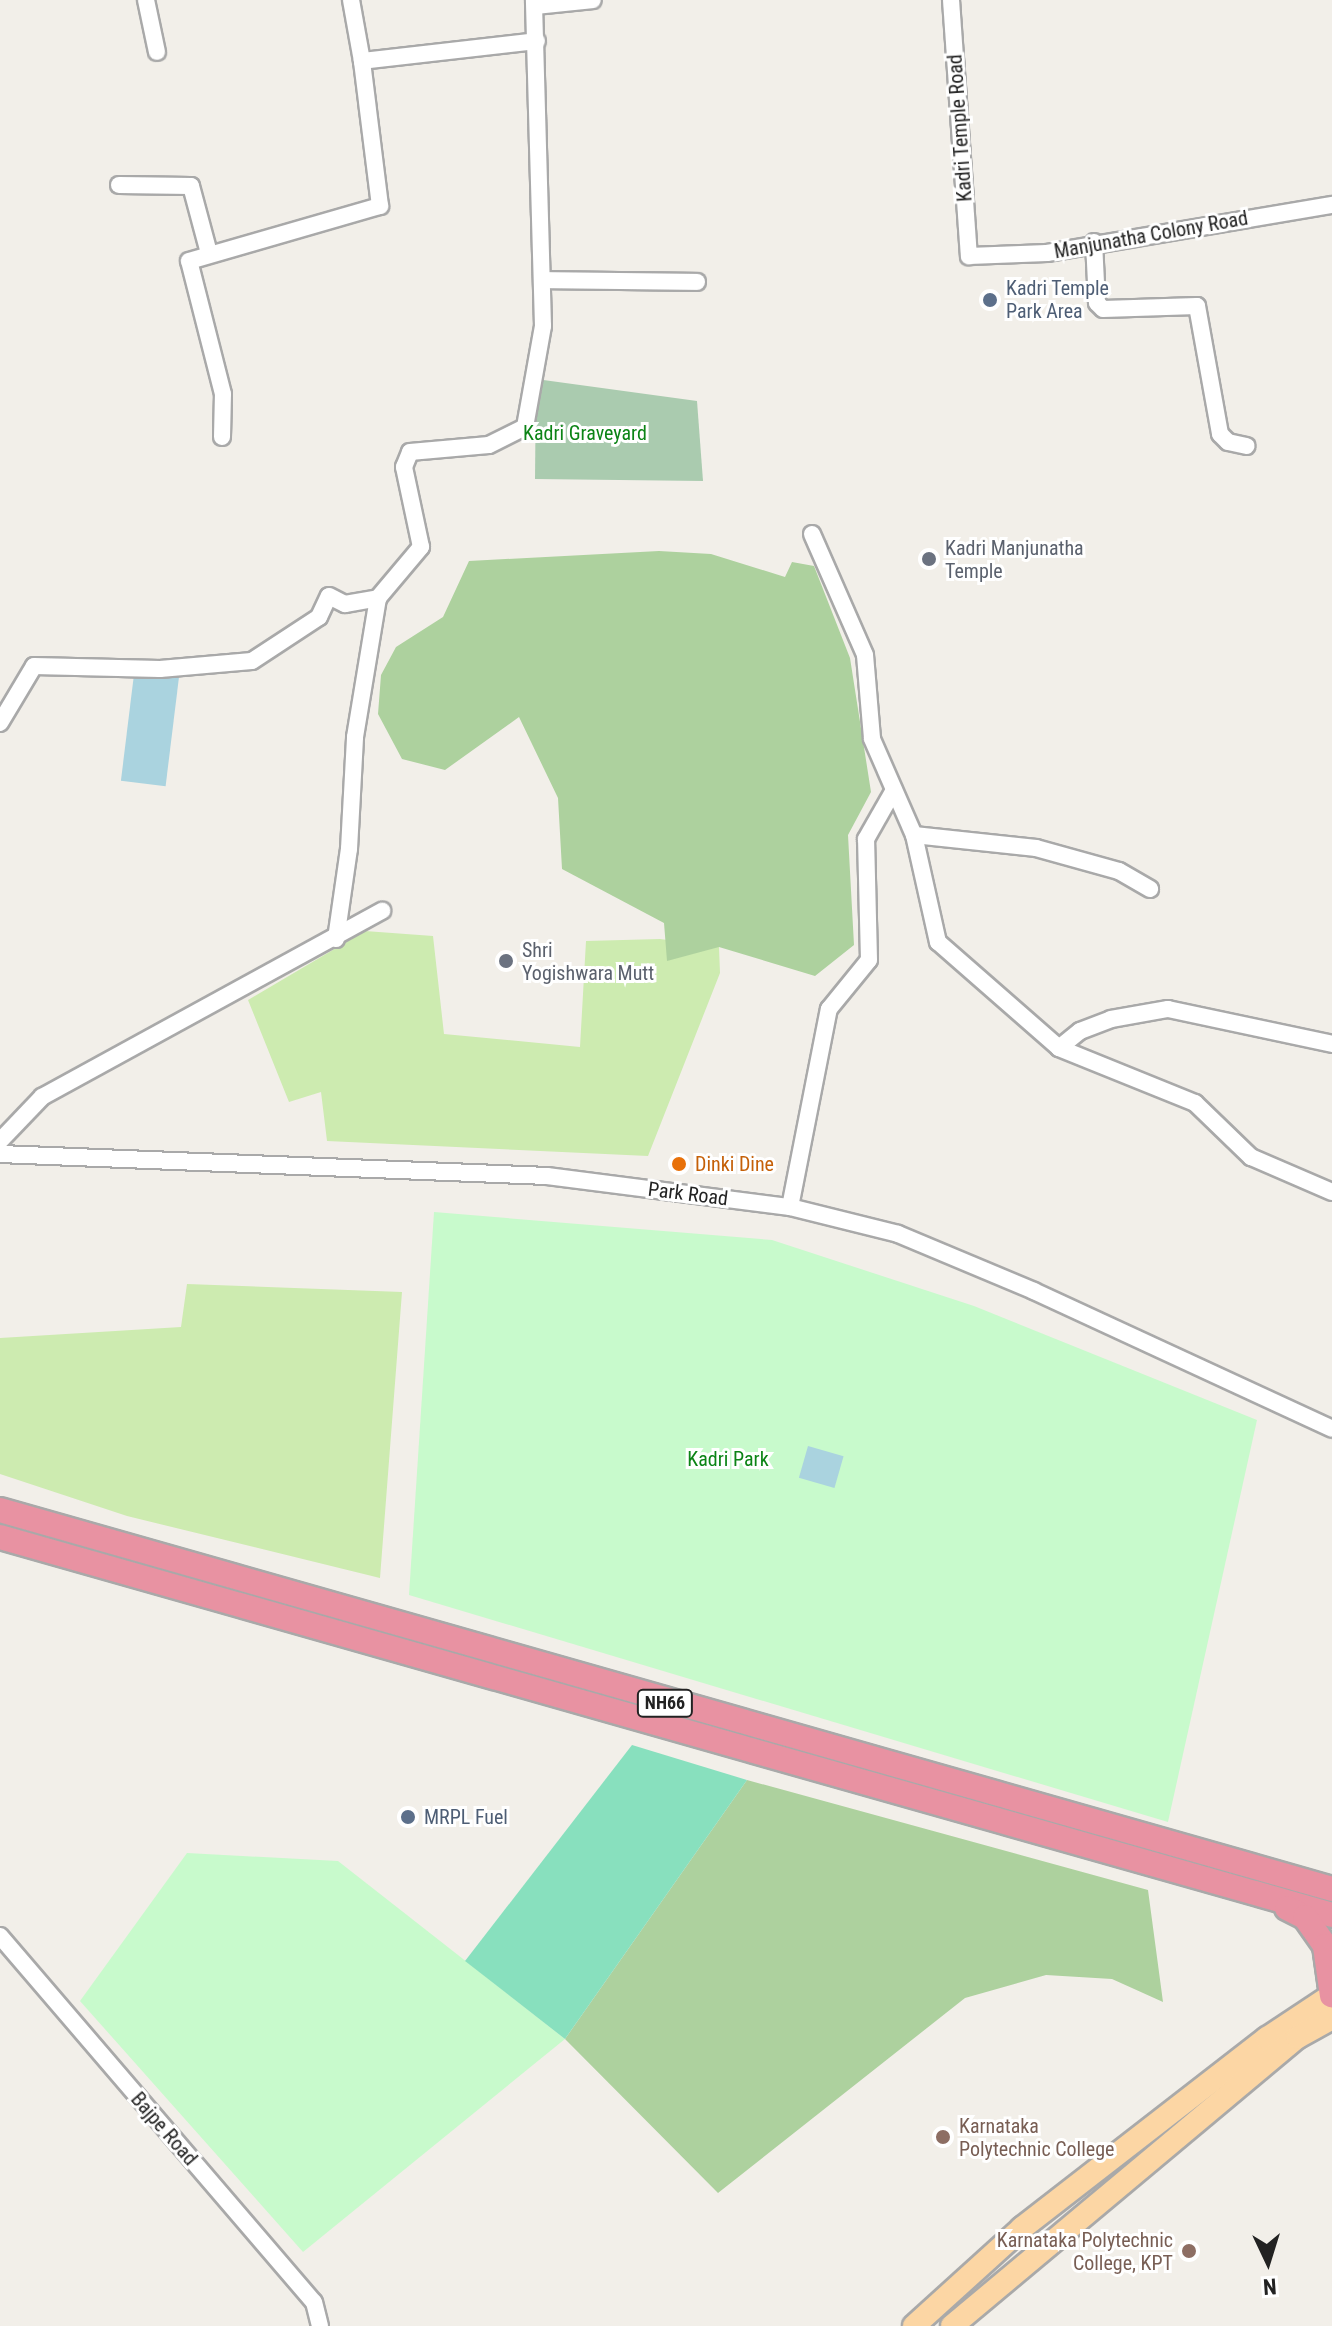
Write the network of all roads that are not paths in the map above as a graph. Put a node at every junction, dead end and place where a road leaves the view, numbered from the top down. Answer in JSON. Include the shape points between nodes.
{"nodes":[{"id":1,"x":146,"y":0,"type":"edge"},
{"id":2,"x":351,"y":0,"type":"edge"},
{"id":3,"x":593,"y":0,"type":"edge"},
{"id":4,"x":951,"y":0,"type":"edge"},
{"id":5,"x":535,"y":3,"type":"edge"},
{"id":6,"x":537,"y":41,"type":"junction"},
{"id":7,"x":157,"y":52,"type":"dead end"},
{"id":8,"x":362,"y":61,"type":"junction"},
{"id":9,"x":119,"y":185,"type":"dead end"},
{"id":10,"x":1332,"y":205,"type":"edge"},
{"id":11,"x":1094,"y":242,"type":"junction"},
{"id":12,"x":209,"y":253,"type":"junction"},
{"id":13,"x":969,"y":256,"type":"joint"},
{"id":14,"x":542,"y":280,"type":"junction"},
{"id":15,"x":697,"y":282,"type":"dead end"},
{"id":16,"x":222,"y":437,"type":"dead end"},
{"id":17,"x":1247,"y":446,"type":"dead end"},
{"id":18,"x":812,"y":534,"type":"dead end"},
{"id":19,"x":378,"y":598,"type":"junction"},
{"id":20,"x":0,"y":723,"type":"edge"},
{"id":21,"x":894,"y":790,"type":"junction"},
{"id":22,"x":914,"y":835,"type":"junction"},
{"id":23,"x":1150,"y":889,"type":"dead end"},
{"id":24,"x":382,"y":911,"type":"dead end"},
{"id":25,"x":336,"y":939,"type":"junction"},
{"id":26,"x":1332,"y":1044,"type":"edge"},
{"id":27,"x":1059,"y":1048,"type":"junction"},
{"id":28,"x":0,"y":1141,"type":"edge"},
{"id":29,"x":0,"y":1154,"type":"edge"},
{"id":30,"x":1332,"y":1192,"type":"edge"},
{"id":31,"x":790,"y":1207,"type":"junction"},
{"id":32,"x":1332,"y":1429,"type":"edge"},
{"id":33,"x":0,"y":1510,"type":"edge"},
{"id":34,"x":0,"y":1537,"type":"edge"},
{"id":35,"x":1332,"y":1889,"type":"edge"},
{"id":36,"x":1266,"y":1897,"type":"junction"},
{"id":37,"x":1332,"y":1915,"type":"edge"},
{"id":38,"x":0,"y":1936,"type":"edge"},
{"id":39,"x":1332,"y":1996,"type":"edge"},
{"id":40,"x":1332,"y":2018,"type":"edge"},
{"id":41,"x":1304,"y":2024,"type":"junction"},
{"id":42,"x":320,"y":2326,"type":"edge"},
{"id":43,"x":914,"y":2326,"type":"edge"},
{"id":44,"x":952,"y":2326,"type":"edge"}],
"edges":[{"from":1,"to":7,"type":"street"},
{"from":2,"to":8,"type":"street"},
{"from":3,"to":5,"type":"street"},
{"from":4,"to":13,"type":"street","name":"Kadri Temple Road"},
{"from":5,"to":6,"type":"street"},
{"from":6,"to":8,"type":"street"},
{"from":6,"to":14,"type":"street"},
{"from":8,"to":12,"type":"street","via":[[380,206]]},
{"from":9,"to":12,"type":"street","via":[[191,186]]},
{"from":10,"to":11,"type":"street","name":"Manjunatha Colony Road"},
{"from":11,"to":13,"type":"street","name":"Manjunatha Colony Road","via":[[1047,253]]},
{"from":11,"to":17,"type":"street","via":[[1097,303],[1103,309],[1197,306],[1220,434],[1228,442]]},
{"from":12,"to":16,"type":"street","via":[[189,261],[223,394]]},
{"from":14,"to":15,"type":"street"},
{"from":14,"to":19,"type":"street","via":[[541,356],[525,427],[489,445],[410,452],[404,467],[421,547]]},
{"from":18,"to":21,"type":"street","via":[[865,655],[872,739]]},
{"from":19,"to":20,"type":"street","via":[[345,604],[329,596],[319,617],[252,661],[160,669],[34,666]]},
{"from":19,"to":25,"type":"street","via":[[355,737],[349,849]]},
{"from":21,"to":22,"type":"street"},
{"from":21,"to":31,"type":"street","via":[[866,839],[869,960],[829,1009]]},
{"from":22,"to":23,"type":"street","via":[[1036,848],[1119,871]]},
{"from":22,"to":27,"type":"street","via":[[938,942]]},
{"from":24,"to":25,"type":"street"},
{"from":25,"to":28,"type":"street","via":[[42,1097]]},
{"from":26,"to":27,"type":"street","via":[[1168,1009],[1111,1019],[1080,1031]]},
{"from":27,"to":30,"type":"street","via":[[1195,1103],[1251,1157]]},
{"from":29,"to":31,"type":"street","name":"Park Road","via":[[547,1176]]},
{"from":31,"to":32,"type":"street","name":"Park Road","via":[[925,1246]]},
{"from":33,"to":35,"type":"highway","number":"NH66"},
{"from":34,"to":36,"type":"highway","number":"NH66"},
{"from":36,"to":37,"type":"highway","number":"NH66"},
{"from":36,"to":39,"type":"highway","via":[[1305,1917],[1325,1946]]},
{"from":38,"to":42,"type":"street","name":"Bajpe Road","via":[[314,2302]]},
{"from":39,"to":41,"type":"main road"},
{"from":40,"to":41,"type":"main road"},
{"from":41,"to":43,"type":"main road","via":[[1022,2228]]},
{"from":41,"to":44,"type":"main road"}]}
